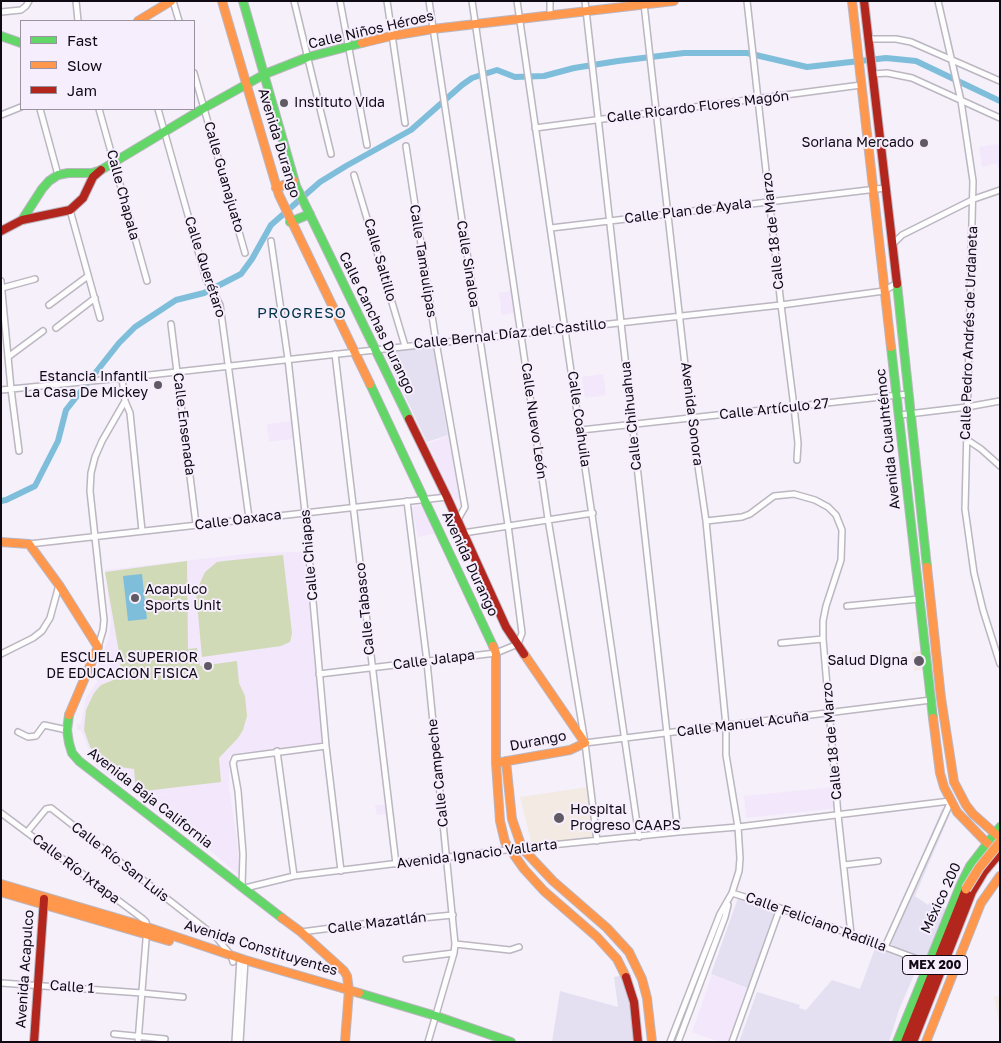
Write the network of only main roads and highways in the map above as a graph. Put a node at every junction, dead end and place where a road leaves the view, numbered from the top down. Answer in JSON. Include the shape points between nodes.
{"nodes":[{"id":1,"x":172,"y":1,"type":"edge"},
{"id":2,"x":222,"y":1,"type":"edge"},
{"id":3,"x":243,"y":1,"type":"edge"},
{"id":4,"x":674,"y":1,"type":"edge"},
{"id":5,"x":852,"y":1,"type":"edge"},
{"id":6,"x":864,"y":1,"type":"edge"},
{"id":7,"x":644,"y":3,"type":"edge"},
{"id":8,"x":140,"y":20,"type":"edge"},
{"id":9,"x":1,"y":36,"type":"edge"},
{"id":10,"x":20,"y":43,"type":"edge"},
{"id":11,"x":265,"y":74,"type":"junction"},
{"id":12,"x":247,"y":84,"type":"junction"},
{"id":13,"x":101,"y":170,"type":"junction"},
{"id":14,"x":85,"y":173,"type":"junction"},
{"id":15,"x":90,"y":182,"type":"junction"},
{"id":16,"x":295,"y":184,"type":"junction"},
{"id":17,"x":277,"y":192,"type":"junction"},
{"id":18,"x":33,"y":205,"type":"junction"},
{"id":19,"x":310,"y":214,"type":"junction"},
{"id":20,"x":39,"y":215,"type":"junction"},
{"id":21,"x":22,"y":220,"type":"junction"},
{"id":22,"x":290,"y":222,"type":"junction"},
{"id":23,"x":1,"y":231,"type":"edge"},
{"id":24,"x":1,"y":542,"type":"edge"},
{"id":25,"x":585,"y":743,"type":"joint"},
{"id":26,"x":506,"y":761,"type":"junction"},
{"id":27,"x":496,"y":763,"type":"junction"},
{"id":28,"x":998,"y":833,"type":"edge"},
{"id":29,"x":1000,"y":842,"type":"edge"},
{"id":30,"x":987,"y":843,"type":"junction"},
{"id":31,"x":1000,"y":853,"type":"edge"},
{"id":32,"x":1000,"y":876,"type":"edge"},
{"id":33,"x":1,"y":884,"type":"edge"},
{"id":34,"x":969,"y":891,"type":"junction"},
{"id":35,"x":1,"y":892,"type":"edge"},
{"id":36,"x":44,"y":901,"type":"junction"},
{"id":37,"x":629,"y":952,"type":"junction"},
{"id":38,"x":617,"y":959,"type":"junction"},
{"id":39,"x":346,"y":990,"type":"junction"},
{"id":40,"x":435,"y":1019,"type":"junction"},
{"id":41,"x":34,"y":1042,"type":"edge"},
{"id":42,"x":340,"y":1042,"type":"edge"},
{"id":43,"x":345,"y":1042,"type":"edge"},
{"id":44,"x":493,"y":1042,"type":"edge"},
{"id":45,"x":511,"y":1042,"type":"edge"},
{"id":46,"x":638,"y":1042,"type":"edge"},
{"id":47,"x":652,"y":1042,"type":"edge"},
{"id":48,"x":897,"y":1042,"type":"edge"},
{"id":49,"x":905,"y":1042,"type":"edge"},
{"id":50,"x":913,"y":1042,"type":"edge"},
{"id":51,"x":926,"y":1042,"type":"edge"}],
"edges":[{"from":1,"to":8,"type":"main road"},
{"from":2,"to":12,"type":"main road","name":"Avenida Durango"},
{"from":3,"to":11,"type":"main road","name":"Calle Canchas Durango"},
{"from":4,"to":7,"type":"main road","name":"Calle Niños Héroes"},
{"from":5,"to":30,"type":"main road","name":"Avenida Cuauhtémoc","via":[[940,773],[950,801],[966,823]]},
{"from":6,"to":28,"type":"main road","name":"Avenida Cuauhtémoc","via":[[951,769],[966,805]]},
{"from":7,"to":11,"type":"main road","name":"Calle Niños Héroes","via":[[391,36],[308,58]]},
{"from":9,"to":10,"type":"main road"},
{"from":11,"to":12,"type":"main road","name":"Calle Niños Héroes"},
{"from":11,"to":16,"type":"main road","name":"Calle Canchas Durango"},
{"from":12,"to":13,"type":"main road","name":"Calle Niños Héroes"},
{"from":12,"to":17,"type":"main road","name":"Avenida Durango"},
{"from":13,"to":14,"type":"main road","name":"Calle Niños Héroes"},
{"from":13,"to":15,"type":"main road","name":"Calle Niños Héroes"},
{"from":14,"to":15,"type":"main road"},
{"from":14,"to":18,"type":"main road","name":"Calle Niños Héroes","via":[[58,175],[42,189]]},
{"from":15,"to":20,"type":"main road","name":"Calle Niños Héroes","via":[[83,198],[70,210]]},
{"from":16,"to":17,"type":"main road"},
{"from":16,"to":19,"type":"main road","name":"Calle Canchas Durango"},
{"from":17,"to":22,"type":"main road","name":"Avenida Durango"},
{"from":18,"to":20,"type":"main road"},
{"from":18,"to":21,"type":"main road"},
{"from":19,"to":22,"type":"main road"},
{"from":19,"to":25,"type":"main road","name":"Calle Canchas Durango","via":[[506,626]]},
{"from":20,"to":21,"type":"main road"},
{"from":21,"to":23,"type":"main road"},
{"from":22,"to":27,"type":"main road","name":"Avenida Durango","via":[[496,653]]},
{"from":24,"to":39,"type":"main road","name":"Avenida Baja California","via":[[29,544],[60,585],[98,647],[70,710],[69,743],[78,761],[302,932],[344,971]]},
{"from":25,"to":26,"type":"main road","name":"Durango","via":[[570,750]]},
{"from":26,"to":27,"type":"main road","name":"Durango"},
{"from":26,"to":37,"type":"main road","via":[[512,819],[522,848],[553,882],[607,928]]},
{"from":27,"to":38,"type":"main road","name":"Avenida Durango","via":[[502,834],[509,850],[544,891]]},
{"from":28,"to":30,"type":"main road","name":"México 200"},
{"from":29,"to":34,"type":"main road","name":"México 200","number":"MEX 200","bridge":true,"via":[[979,868]]},
{"from":30,"to":31,"type":"main road","name":"Avenida Cuauhtémoc"},
{"from":30,"to":48,"type":"main road","name":"México 200","via":[[961,884]]},
{"from":31,"to":34,"type":"main road","name":"México 200","number":"MEX 200"},
{"from":32,"to":51,"type":"main road","via":[[988,890],[974,917]]},
{"from":33,"to":36,"type":"main road","name":"Avenida Constituyentes"},
{"from":34,"to":49,"type":"main road","name":"México 200","number":"MEX 200"},
{"from":34,"to":50,"type":"main road","name":"México 200","number":"MEX 200"},
{"from":35,"to":36,"type":"main road","name":"Avenida Constituyentes"},
{"from":36,"to":39,"type":"main road","name":"Avenida Constituyentes"},
{"from":36,"to":41,"type":"main road","name":"Avenida Acapulco"},
{"from":37,"to":38,"type":"main road"},
{"from":37,"to":47,"type":"main road","via":[[647,998]]},
{"from":38,"to":46,"type":"main road","name":"Avenida Durango","via":[[634,1002]]},
{"from":39,"to":40,"type":"main road","name":"Avenida Constituyentes"},
{"from":39,"to":42,"type":"main road"},
{"from":39,"to":43,"type":"main road"},
{"from":40,"to":44,"type":"main road","name":"Avenida Constituyentes"},
{"from":40,"to":45,"type":"main road","name":"Avenida Constituyentes"}]}
